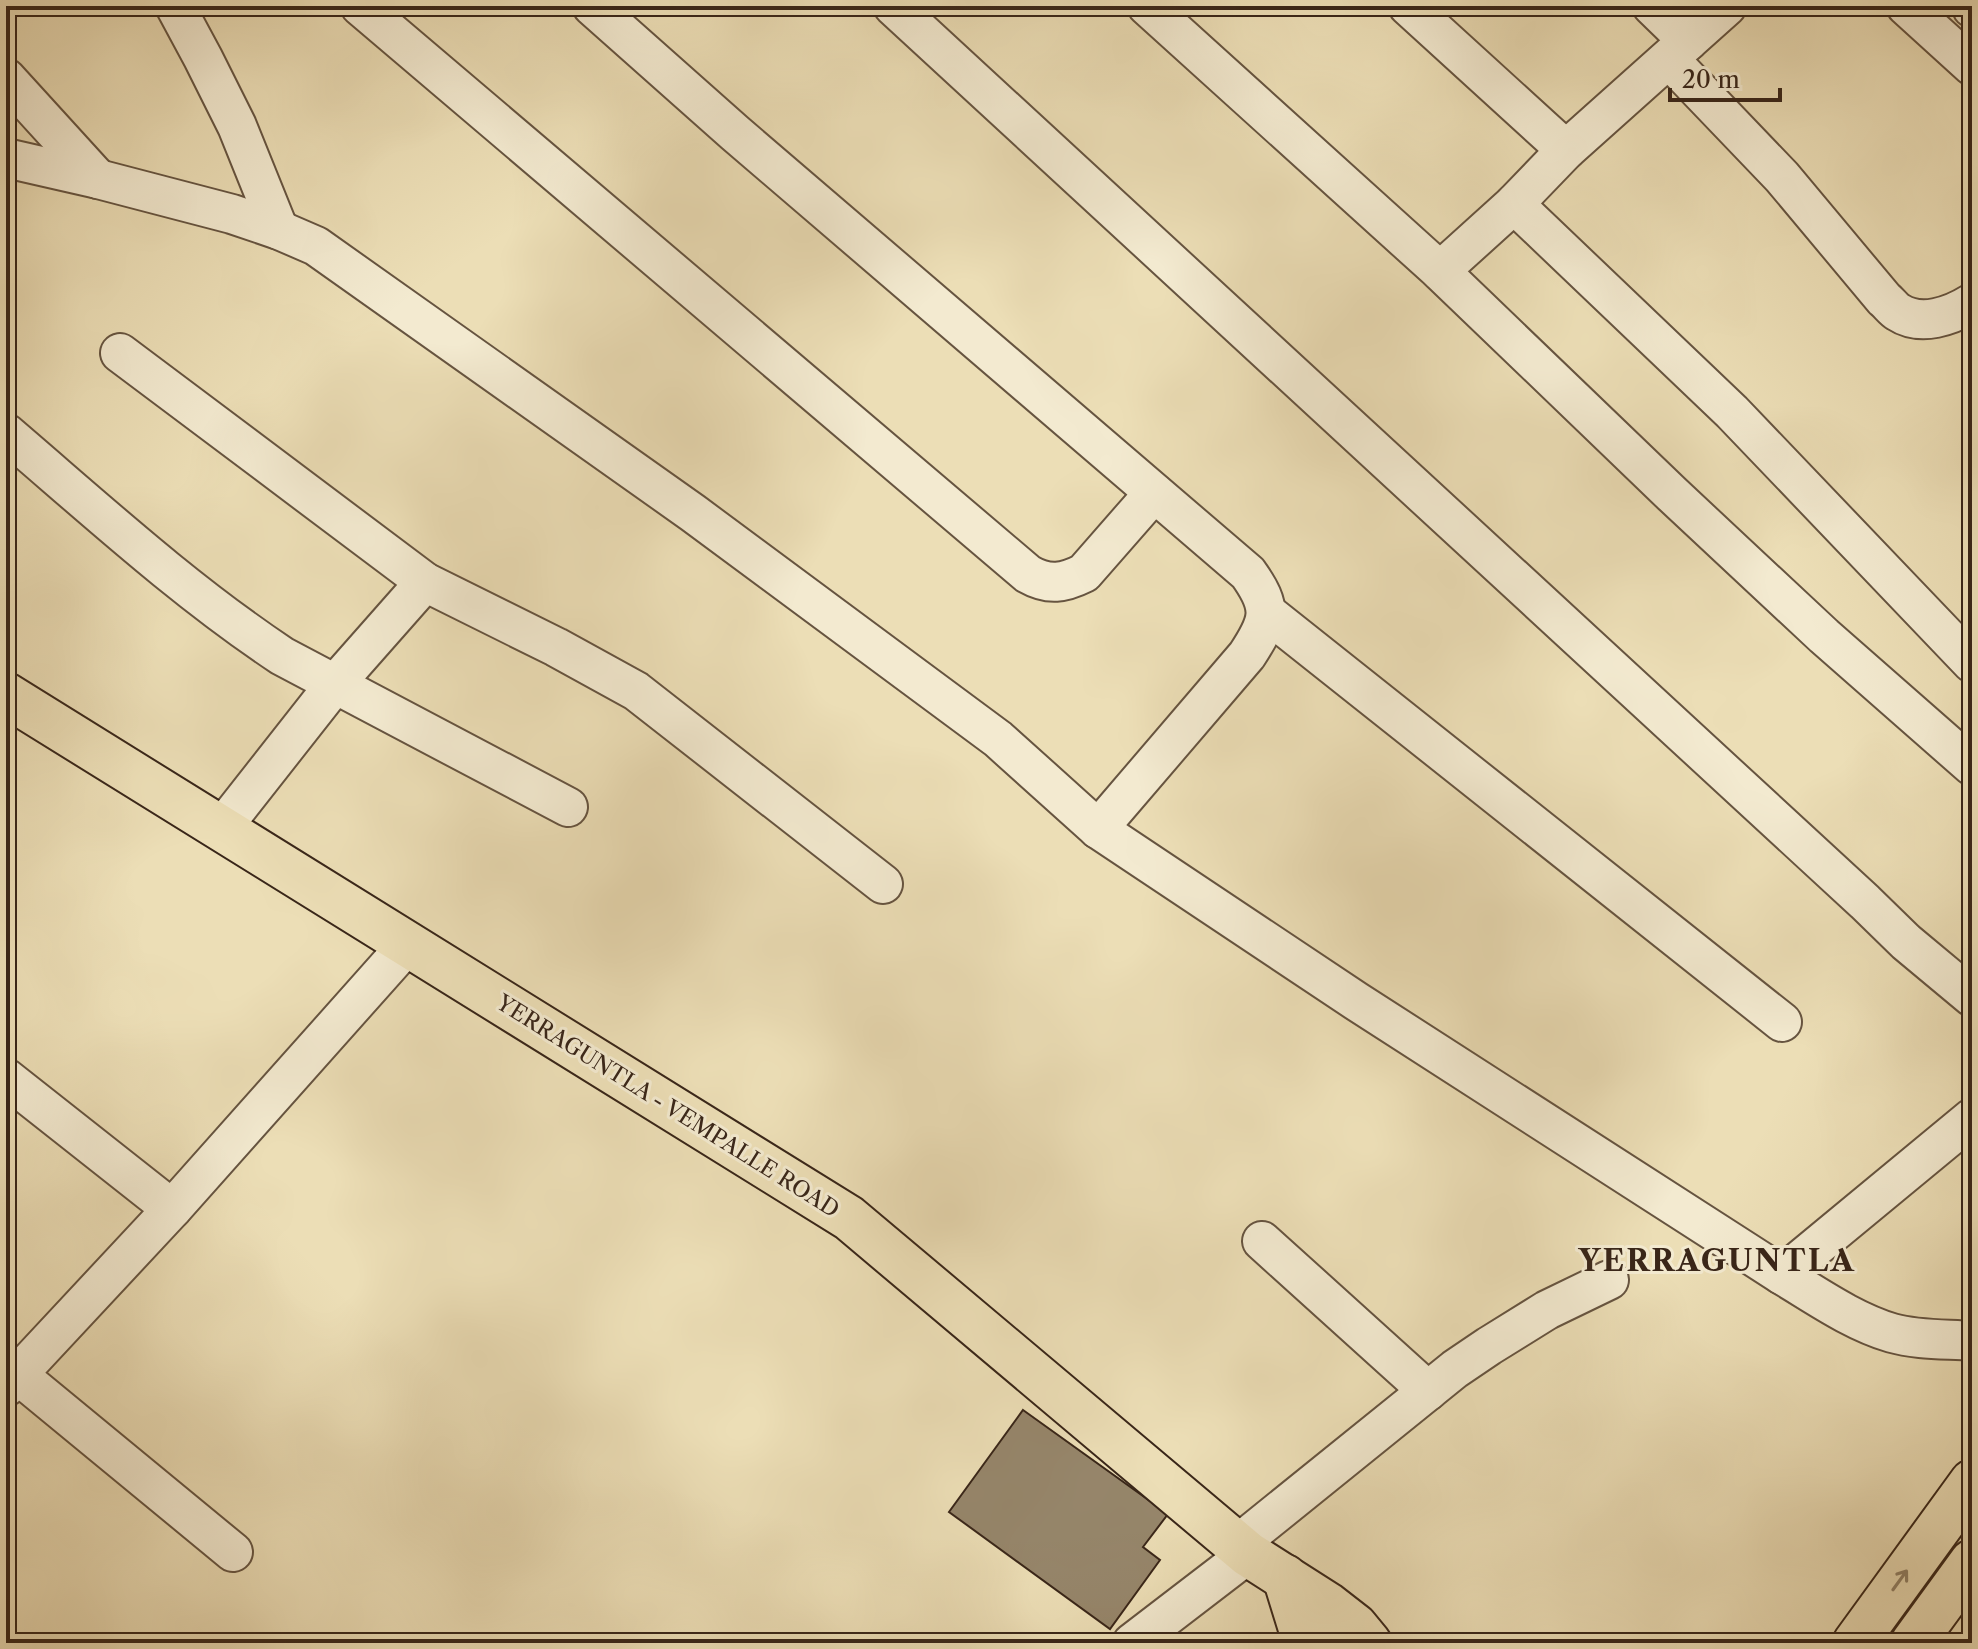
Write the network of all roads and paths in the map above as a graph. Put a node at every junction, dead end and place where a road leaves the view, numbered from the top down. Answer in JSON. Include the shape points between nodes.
{"nodes":[{"id":1,"x":175,"y":6,"type":"edge"},
{"id":2,"x":360,"y":6,"type":"edge"},
{"id":3,"x":592,"y":6,"type":"edge"},
{"id":4,"x":893,"y":6,"type":"edge"},
{"id":5,"x":1147,"y":6,"type":"edge"},
{"id":6,"x":1408,"y":6,"type":"edge"},
{"id":7,"x":1652,"y":6,"type":"edge"},
{"id":8,"x":1727,"y":6,"type":"edge"},
{"id":9,"x":1906,"y":6,"type":"edge"},
{"id":10,"x":1679,"y":50,"type":"junction"},
{"id":11,"x":1972,"y":66,"type":"edge"},
{"id":12,"x":6,"y":78,"type":"edge"},
{"id":13,"x":1566,"y":150,"type":"junction"},
{"id":14,"x":6,"y":158,"type":"edge"},
{"id":15,"x":98,"y":179,"type":"junction"},
{"id":16,"x":1514,"y":204,"type":"junction"},
{"id":17,"x":279,"y":230,"type":"junction"},
{"id":18,"x":1440,"y":271,"type":"junction"},
{"id":19,"x":1972,"y":303,"type":"edge"},
{"id":20,"x":120,"y":353,"type":"dead end"},
{"id":21,"x":6,"y":433,"type":"edge"},
{"id":22,"x":1154,"y":493,"type":"junction"},
{"id":23,"x":425,"y":582,"type":"junction"},
{"id":24,"x":1267,"y":613,"type":"junction"},
{"id":25,"x":1972,"y":663,"type":"edge"},
{"id":26,"x":335,"y":684,"type":"junction"},
{"id":27,"x":6,"y":695,"type":"edge"},
{"id":28,"x":1972,"y":766,"type":"edge"},
{"id":29,"x":568,"y":807,"type":"dead end"},
{"id":30,"x":221,"y":829,"type":"junction"},
{"id":31,"x":1098,"y":829,"type":"junction"},
{"id":32,"x":883,"y":884,"type":"dead end"},
{"id":33,"x":408,"y":944,"type":"junction"},
{"id":34,"x":1972,"y":997,"type":"edge"},
{"id":35,"x":1782,"y":1022,"type":"dead end"},
{"id":36,"x":6,"y":1078,"type":"edge"},
{"id":37,"x":1972,"y":1118,"type":"edge"},
{"id":38,"x":172,"y":1209,"type":"junction"},
{"id":39,"x":1262,"y":1241,"type":"dead end"},
{"id":40,"x":1782,"y":1275,"type":"junction"},
{"id":41,"x":1609,"y":1280,"type":"dead end"},
{"id":42,"x":1972,"y":1341,"type":"edge"},
{"id":43,"x":10,"y":1375,"type":"edge"},
{"id":44,"x":1428,"y":1391,"type":"junction"},
{"id":45,"x":1972,"y":1482,"type":"edge"},
{"id":46,"x":1242,"y":1550,"type":"junction"},
{"id":47,"x":233,"y":1552,"type":"dead end"},
{"id":48,"x":1972,"y":1562,"type":"edge"},
{"id":49,"x":1285,"y":1577,"type":"junction"},
{"id":50,"x":1132,"y":1643,"type":"edge"},
{"id":51,"x":1309,"y":1643,"type":"edge"},
{"id":52,"x":1369,"y":1643,"type":"edge"},
{"id":53,"x":1855,"y":1643,"type":"edge"},
{"id":54,"x":1913,"y":1643,"type":"edge"}],
"edges":[{"from":1,"to":17,"type":"street","via":[[237,126]]},
{"from":2,"to":22,"type":"street","via":[[1028,574],[1053,583],[1084,573]]},
{"from":3,"to":22,"type":"street"},
{"from":4,"to":34,"type":"street","via":[[1906,942]]},
{"from":5,"to":18,"type":"street"},
{"from":6,"to":13,"type":"street"},
{"from":7,"to":10,"type":"street"},
{"from":8,"to":10,"type":"street"},
{"from":9,"to":11,"type":"street"},
{"from":10,"to":13,"type":"street"},
{"from":10,"to":19,"type":"street","via":[[1900,313],[1920,320]]},
{"from":12,"to":15,"type":"street"},
{"from":13,"to":16,"type":"street"},
{"from":14,"to":15,"type":"street"},
{"from":15,"to":17,"type":"street"},
{"from":16,"to":18,"type":"street"},
{"from":16,"to":25,"type":"street","via":[[1732,412]]},
{"from":17,"to":31,"type":"street","via":[[350,269],[693,513],[998,739]]},
{"from":18,"to":28,"type":"street","via":[[1824,636]]},
{"from":20,"to":23,"type":"street"},
{"from":21,"to":26,"type":"street","via":[[194,594],[282,656]]},
{"from":22,"to":24,"type":"street","via":[[1248,573],[1262,593]]},
{"from":23,"to":26,"type":"street"},
{"from":23,"to":32,"type":"street","via":[[636,691]]},
{"from":24,"to":31,"type":"street","via":[[1247,655]]},
{"from":24,"to":35,"type":"street"},
{"from":26,"to":29,"type":"street"},
{"from":26,"to":30,"type":"street"},
{"from":27,"to":30,"type":"highway","name":"YERRAGUNTLA - VEMPALLE ROAD"},
{"from":30,"to":33,"type":"highway","name":"YERRAGUNTLA - VEMPALLE ROAD"},
{"from":31,"to":40,"type":"street"},
{"from":33,"to":38,"type":"street"},
{"from":33,"to":46,"type":"highway","name":"YERRAGUNTLA - VEMPALLE ROAD","via":[[849,1218]]},
{"from":36,"to":38,"type":"street"},
{"from":37,"to":40,"type":"street"},
{"from":38,"to":43,"type":"street"},
{"from":39,"to":44,"type":"street"},
{"from":40,"to":42,"type":"street","via":[[1853,1317],[1893,1333]]},
{"from":41,"to":44,"type":"street","via":[[1512,1331]]},
{"from":43,"to":47,"type":"street"},
{"from":44,"to":46,"type":"street"},
{"from":53,"to":45,"type":"highway","one_way":true},
{"from":46,"to":49,"type":"highway","name":"YERRAGUNTLA - VEMPALLE ROAD"},
{"from":46,"to":50,"type":"street"},
{"from":48,"to":54,"type":"highway"},
{"from":49,"to":51,"type":"highway"},
{"from":49,"to":52,"type":"highway","name":"YERRAGUNTLA - VEMPALLE ROAD","via":[[1355,1626]]}]}
